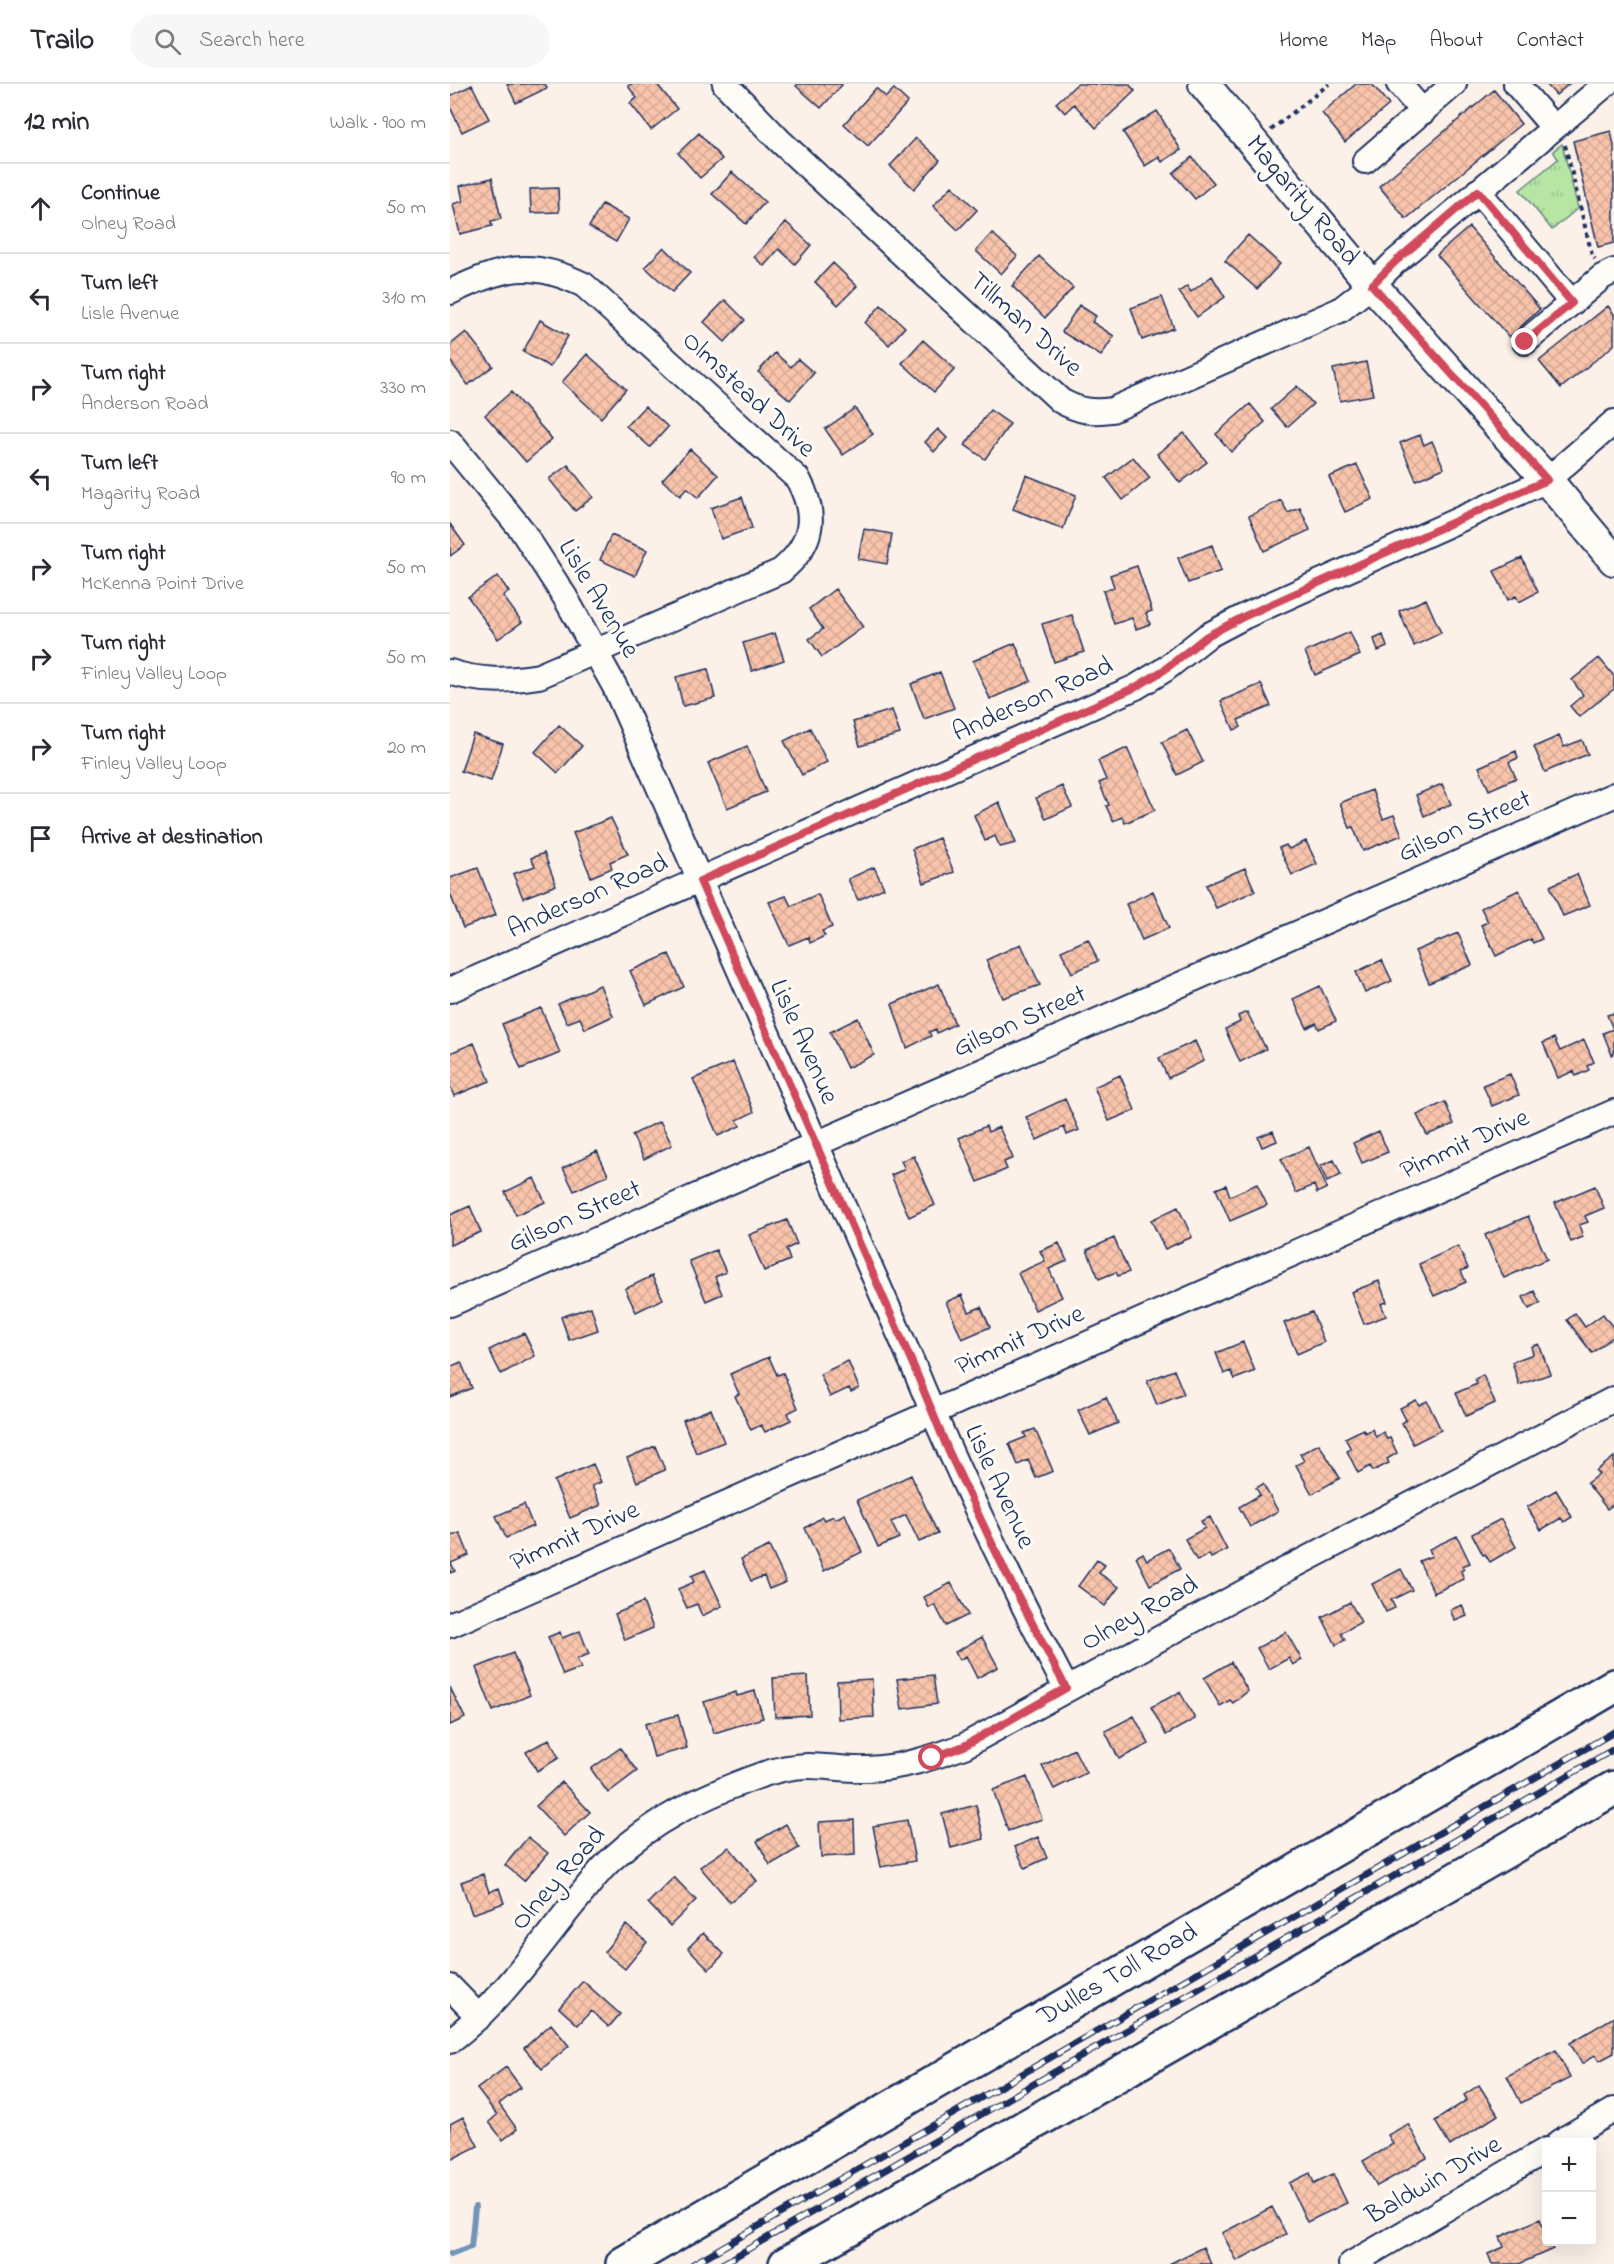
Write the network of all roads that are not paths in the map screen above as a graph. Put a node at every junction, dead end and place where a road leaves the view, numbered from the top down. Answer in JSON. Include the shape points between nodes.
{"nodes":[{"id":1,"x":725,"y":84,"type":"edge"},
{"id":2,"x":1204,"y":84,"type":"edge"},
{"id":3,"x":1399,"y":84,"type":"edge"},
{"id":4,"x":1454,"y":84,"type":"edge"},
{"id":5,"x":1516,"y":84,"type":"edge"},
{"id":6,"x":1607,"y":84,"type":"edge"},
{"id":7,"x":1614,"y":92,"type":"edge"},
{"id":8,"x":1423,"y":112,"type":"junction"},
{"id":9,"x":1553,"y":127,"type":"junction"},
{"id":10,"x":1365,"y":161,"type":"dead end"},
{"id":11,"x":1478,"y":191,"type":"junction"},
{"id":12,"x":1610,"y":273,"type":"edge"},
{"id":13,"x":1372,"y":285,"type":"junction"},
{"id":14,"x":450,"y":292,"type":"edge"},
{"id":15,"x":1572,"y":303,"type":"junction"},
{"id":16,"x":1525,"y":342,"type":"dead end"},
{"id":17,"x":1614,"y":422,"type":"edge"},
{"id":18,"x":450,"y":442,"type":"edge"},
{"id":19,"x":1547,"y":480,"type":"junction"},
{"id":20,"x":1614,"y":560,"type":"edge"},
{"id":21,"x":596,"y":653,"type":"junction"},
{"id":22,"x":450,"y":672,"type":"edge"},
{"id":23,"x":1614,"y":795,"type":"edge"},
{"id":24,"x":700,"y":881,"type":"junction"},
{"id":25,"x":450,"y":990,"type":"edge"},
{"id":26,"x":1614,"y":1113,"type":"edge"},
{"id":27,"x":815,"y":1144,"type":"junction"},
{"id":28,"x":450,"y":1304,"type":"edge"},
{"id":29,"x":1614,"y":1399,"type":"edge"},
{"id":30,"x":932,"y":1413,"type":"junction"},
{"id":31,"x":450,"y":1625,"type":"edge"},
{"id":32,"x":1614,"y":1686,"type":"edge"},
{"id":33,"x":1066,"y":1688,"type":"junction"},
{"id":34,"x":1614,"y":1788,"type":"edge"},
{"id":35,"x":450,"y":1987,"type":"edge"},
{"id":36,"x":479,"y":2017,"type":"junction"},
{"id":37,"x":450,"y":2041,"type":"edge"},
{"id":38,"x":1614,"y":2110,"type":"edge"},
{"id":39,"x":1566,"y":2138,"type":"edge"},
{"id":40,"x":1542,"y":2153,"type":"edge"},
{"id":41,"x":1390,"y":2254,"type":"edge"},
{"id":42,"x":623,"y":2264,"type":"edge"},
{"id":43,"x":786,"y":2264,"type":"edge"},
{"id":44,"x":1351,"y":2264,"type":"edge"}],
"edges":[{"from":1,"to":13,"type":"street","name":"Tillman Drive","via":[[788,149],[1061,401],[1076,409],[1094,413],[1112,410],[1340,310]]},
{"from":2,"to":13,"type":"main road","name":"Magarity Road"},
{"from":3,"to":8,"type":"street"},
{"from":4,"to":8,"type":"street"},
{"from":5,"to":9,"type":"street"},
{"from":6,"to":7,"type":"street"},
{"from":6,"to":9,"type":"street","name":"Tillman Drive"},
{"from":8,"to":10,"type":"street"},
{"from":9,"to":11,"type":"street","name":"Tillman Drive"},
{"from":11,"to":13,"type":"street","name":"Tillman Drive"},
{"from":11,"to":15,"type":"street"},
{"from":12,"to":15,"type":"street"},
{"from":13,"to":19,"type":"main road","name":"Magarity Road"},
{"from":14,"to":21,"type":"street","name":"Olmstead Drive","via":[[492,273],[516,268],[541,269],[584,285],[798,479],[806,494],[810,519],[804,545],[795,560],[781,571]]},
{"from":15,"to":16,"type":"street"},
{"from":17,"to":19,"type":"street","name":"Anderson Road"},
{"from":18,"to":21,"type":"street","name":"Lisle Avenue","via":[[520,529]]},
{"from":19,"to":20,"type":"main road","name":"Magarity Road"},
{"from":19,"to":24,"type":"street","name":"Anderson Road","via":[[1245,616],[1207,636],[1136,687]]},
{"from":21,"to":22,"type":"street","name":"Olmstead Drive","via":[[539,676],[513,681],[488,681]]},
{"from":21,"to":24,"type":"street","name":"Lisle Avenue","via":[[615,687]]},
{"from":23,"to":27,"type":"street","name":"Gilson Street"},
{"from":24,"to":25,"type":"street","name":"Anderson Road"},
{"from":24,"to":27,"type":"street","name":"Lisle Avenue"},
{"from":26,"to":30,"type":"street","name":"Pimmit Drive"},
{"from":27,"to":28,"type":"street","name":"Gilson Street"},
{"from":27,"to":30,"type":"street","name":"Lisle Avenue"},
{"from":29,"to":33,"type":"street","name":"Olney Road"},
{"from":30,"to":31,"type":"street","name":"Pimmit Drive"},
{"from":30,"to":33,"type":"street","name":"Lisle Avenue","via":[[1005,1571]]},
{"from":32,"to":42,"type":"highway","name":"Dulles Toll Road"},
{"from":33,"to":36,"type":"street","name":"Olney Road","via":[[964,1746],[932,1758],[866,1769],[806,1766],[778,1770],[751,1778],[668,1816],[638,1835],[605,1866]]},
{"from":34,"to":43,"type":"highway"},
{"from":35,"to":36,"type":"street"},
{"from":36,"to":37,"type":"street","name":"Olney Road"},
{"from":38,"to":39,"type":"street"},
{"from":40,"to":41,"type":"street","name":"Baldwin Drive"},
{"from":41,"to":44,"type":"street","name":"Baldwin Drive"}]}
